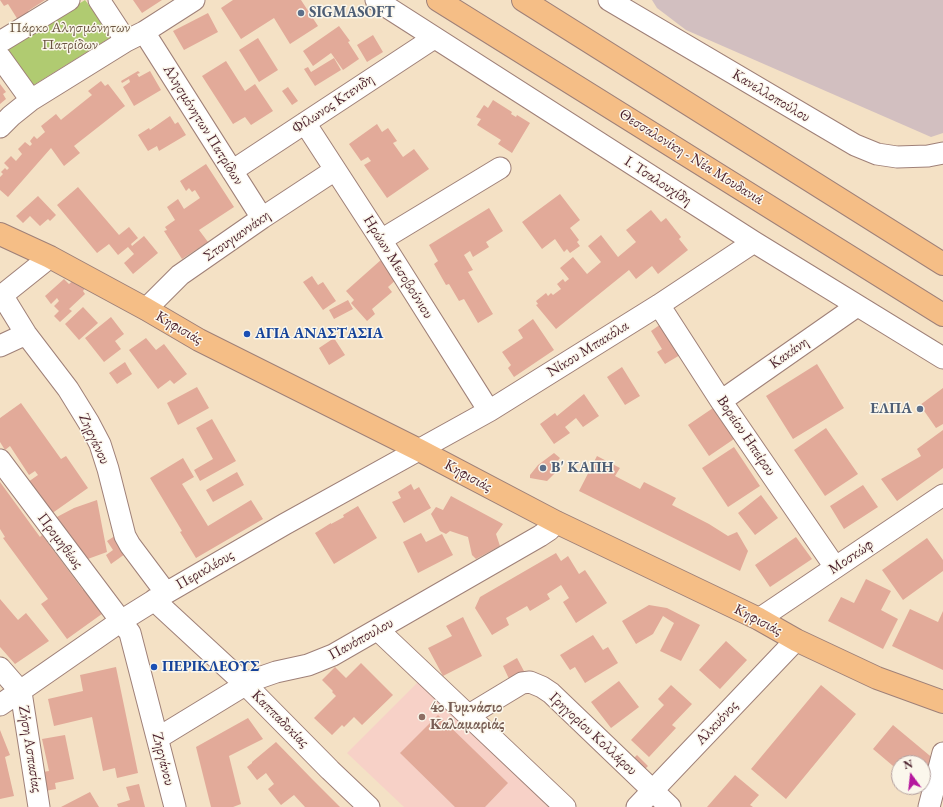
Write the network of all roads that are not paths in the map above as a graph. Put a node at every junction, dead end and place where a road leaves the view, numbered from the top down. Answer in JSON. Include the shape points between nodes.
{"nodes":[{"id":1,"x":69,"y":0,"type":"edge"},
{"id":2,"x":99,"y":0,"type":"edge"},
{"id":3,"x":194,"y":0,"type":"edge"},
{"id":4,"x":376,"y":0,"type":"edge"},
{"id":5,"x":438,"y":0,"type":"edge"},
{"id":6,"x":523,"y":0,"type":"edge"},
{"id":7,"x":610,"y":0,"type":"edge"},
{"id":8,"x":135,"y":36,"type":"junction"},
{"id":9,"x":434,"y":38,"type":"junction"},
{"id":10,"x":0,"y":42,"type":"edge"},
{"id":11,"x":0,"y":57,"type":"edge"},
{"id":12,"x":31,"y":100,"type":"junction"},
{"id":13,"x":305,"y":123,"type":"junction"},
{"id":14,"x":0,"y":128,"type":"edge"},
{"id":15,"x":943,"y":153,"type":"edge"},
{"id":16,"x":500,"y":168,"type":"dead end"},
{"id":17,"x":335,"y":170,"type":"junction"},
{"id":18,"x":232,"y":171,"type":"junction"},
{"id":19,"x":262,"y":218,"type":"junction"},
{"id":20,"x":0,"y":234,"type":"edge"},
{"id":21,"x":381,"y":240,"type":"junction"},
{"id":22,"x":754,"y":242,"type":"junction"},
{"id":23,"x":50,"y":257,"type":"junction"},
{"id":24,"x":943,"y":264,"type":"edge"},
{"id":25,"x":1,"y":296,"type":"edge"},
{"id":26,"x":659,"y":305,"type":"junction"},
{"id":27,"x":857,"y":306,"type":"junction"},
{"id":28,"x":146,"y":309,"type":"junction"},
{"id":29,"x":943,"y":315,"type":"edge"},
{"id":30,"x":26,"y":334,"type":"junction"},
{"id":31,"x":0,"y":346,"type":"edge"},
{"id":32,"x":943,"y":358,"type":"edge"},
{"id":33,"x":721,"y":401,"type":"junction"},
{"id":34,"x":489,"y":411,"type":"junction"},
{"id":35,"x":419,"y":450,"type":"junction"},
{"id":36,"x":0,"y":460,"type":"edge"},
{"id":37,"x":943,"y":495,"type":"edge"},
{"id":38,"x":556,"y":522,"type":"junction"},
{"id":39,"x":835,"y":567,"type":"junction"},
{"id":40,"x":160,"y":596,"type":"junction"},
{"id":41,"x":759,"y":619,"type":"junction"},
{"id":42,"x":121,"y":621,"type":"junction"},
{"id":43,"x":378,"y":630,"type":"junction"},
{"id":44,"x":796,"y":640,"type":"junction"},
{"id":45,"x":0,"y":668,"type":"edge"},
{"id":46,"x":245,"y":684,"type":"junction"},
{"id":47,"x":21,"y":692,"type":"junction"},
{"id":48,"x":943,"y":702,"type":"edge"},
{"id":49,"x":0,"y":705,"type":"edge"},
{"id":50,"x":470,"y":716,"type":"junction"},
{"id":51,"x":158,"y":738,"type":"junction"},
{"id":52,"x":943,"y":753,"type":"edge"},
{"id":53,"x":653,"y":791,"type":"junction"},
{"id":54,"x":39,"y":807,"type":"edge"},
{"id":55,"x":175,"y":807,"type":"edge"},
{"id":56,"x":369,"y":807,"type":"edge"},
{"id":57,"x":565,"y":807,"type":"edge"},
{"id":58,"x":638,"y":807,"type":"edge"},
{"id":59,"x":670,"y":807,"type":"edge"},
{"id":60,"x":929,"y":807,"type":"edge"}],
"edges":[{"from":1,"to":10,"type":"street"},
{"from":2,"to":8,"type":"street","name":"Αλησμόνητων Πατρίδων"},
{"from":3,"to":8,"type":"street"},
{"from":4,"to":9,"type":"street","name":"Ι. Τσαλουχίδη"},
{"from":5,"to":29,"type":"main road","name":"Θεσσαλονίκη - Νέα Μουδανιά"},
{"from":6,"to":24,"type":"main road"},
{"from":7,"to":15,"type":"street","name":"Κανελλοπούλου","via":[[855,145],[877,154],[897,157]]},
{"from":8,"to":12,"type":"street"},
{"from":8,"to":18,"type":"street","name":"Αλησμόνητων Πατρίδων"},
{"from":9,"to":13,"type":"street","name":"Φίλωνος Κτενιδη"},
{"from":9,"to":22,"type":"street","name":"Ι. Τσαλουχίδη"},
{"from":11,"to":12,"type":"street"},
{"from":12,"to":14,"type":"street"},
{"from":13,"to":17,"type":"street","name":"Ηρώων Μεσοβούνιου"},
{"from":13,"to":18,"type":"street","name":"Φίλωνος Κτενιδη"},
{"from":16,"to":21,"type":"street"},
{"from":17,"to":19,"type":"street","name":"Στουγιαννάκη"},
{"from":17,"to":21,"type":"street","name":"Ηρώων Μεσοβούνιου"},
{"from":18,"to":19,"type":"street","name":"Αλησμόνητων Πατρίδων"},
{"from":19,"to":28,"type":"street","name":"Στουγιαννάκη","via":[[180,275]]},
{"from":20,"to":23,"type":"main road","name":"Κηφισιάς"},
{"from":21,"to":34,"type":"street","name":"Ηρώων Μεσοβούνιου"},
{"from":22,"to":26,"type":"street","name":"Νίκου Μπακόλα"},
{"from":22,"to":27,"type":"street","name":"Ι. Τσαλουχίδη"},
{"from":23,"to":25,"type":"street"},
{"from":23,"to":28,"type":"main road","name":"Κηφισιάς"},
{"from":25,"to":30,"type":"street","name":"Ζηργάνου"},
{"from":26,"to":33,"type":"street","name":"Βορείου Ηπείρου"},
{"from":26,"to":34,"type":"street","name":"Νίκου Μπακόλα"},
{"from":27,"to":32,"type":"street","name":"Ι. Τσαλουχίδη"},
{"from":27,"to":33,"type":"street","name":"Κακάνη"},
{"from":28,"to":35,"type":"main road","name":"Κηφισιάς","via":[[199,340]]},
{"from":30,"to":31,"type":"street"},
{"from":30,"to":40,"type":"street","name":"Ζηργάνου","via":[[68,389],[100,444],[125,536]]},
{"from":33,"to":39,"type":"street","name":"Βορείου Ηπείρου"},
{"from":34,"to":35,"type":"street","name":"Νίκου Μπακόλα"},
{"from":35,"to":38,"type":"main road","name":"Κηφισιάς"},
{"from":35,"to":40,"type":"street","name":"Περικλέους"},
{"from":36,"to":42,"type":"street","name":"Προμηθέως"},
{"from":37,"to":39,"type":"street","name":"Μοσκώφ"},
{"from":38,"to":41,"type":"main road","name":"Κηφισιάς"},
{"from":38,"to":43,"type":"street","name":"Πανόπουλου","via":[[540,536]]},
{"from":39,"to":41,"type":"street","name":"Μοσκώφ"},
{"from":40,"to":42,"type":"street","name":"Περικλέους"},
{"from":40,"to":46,"type":"street","name":"Καππαδοκίας"},
{"from":41,"to":44,"type":"main road","name":"Κηφισιάς"},
{"from":42,"to":47,"type":"street","name":"Περικλέους"},
{"from":42,"to":51,"type":"street","name":"Ζηργάνου","via":[[130,633]]},
{"from":43,"to":46,"type":"street","name":"Πανόπουλου","via":[[323,659],[266,674]]},
{"from":43,"to":50,"type":"street"},
{"from":44,"to":48,"type":"main road","name":"Κηφισιάς","via":[[877,678]]},
{"from":44,"to":53,"type":"street","name":"Αλκυόνος"},
{"from":45,"to":47,"type":"street"},
{"from":46,"to":51,"type":"street","name":"Πανόπουλου"},
{"from":46,"to":56,"type":"street","name":"Καππαδοκίας"},
{"from":47,"to":49,"type":"street","name":"Περικλέους"},
{"from":47,"to":54,"type":"street","name":"Ζήση Ασπασίας"},
{"from":50,"to":53,"type":"street","name":"Γρηγορίου Κολλάρου","via":[[522,683],[530,682],[551,693]]},
{"from":50,"to":57,"type":"street"},
{"from":51,"to":55,"type":"street","name":"Ζηργάνου"},
{"from":52,"to":60,"type":"street"},
{"from":53,"to":58,"type":"street","name":"Αλκυόνος"},
{"from":53,"to":59,"type":"street","name":"Γρηγορίου Κολλάρου"}]}
